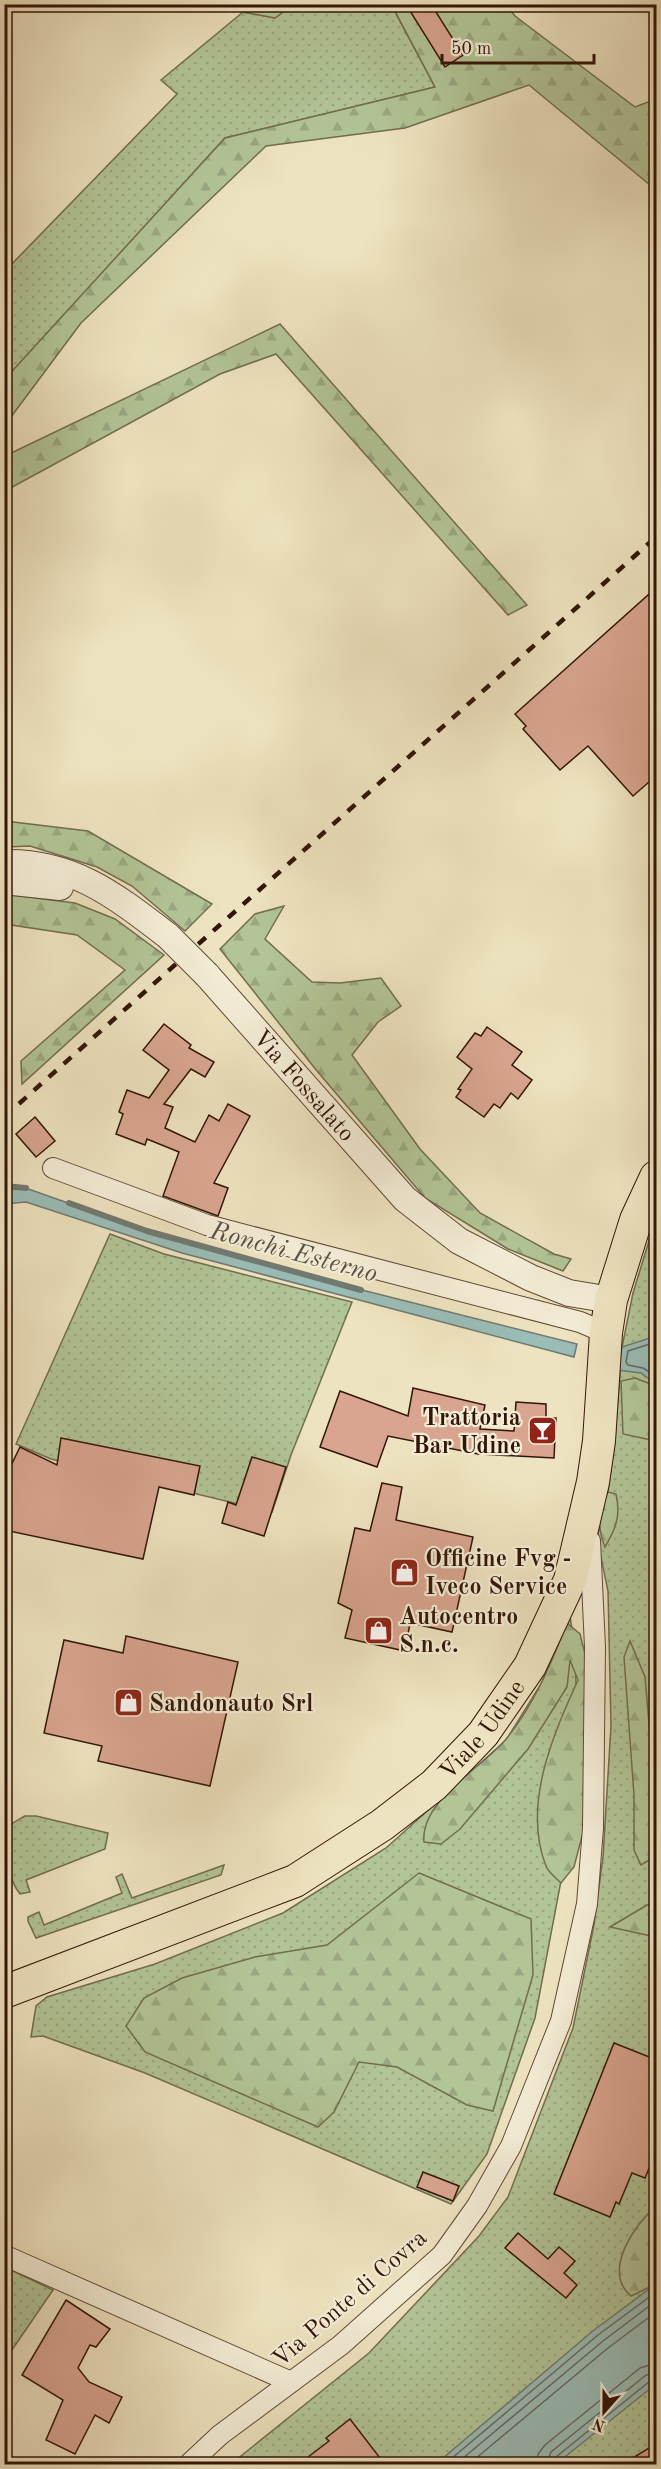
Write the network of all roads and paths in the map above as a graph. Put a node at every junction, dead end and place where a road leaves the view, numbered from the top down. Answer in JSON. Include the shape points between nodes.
{"nodes":[{"id":1,"x":4,"y":863,"type":"edge"},
{"id":2,"x":4,"y":881,"type":"edge"},
{"id":3,"x":119,"y":899,"type":"junction"},
{"id":4,"x":53,"y":1168,"type":"dead end"},
{"id":5,"x":657,"y":1177,"type":"edge"},
{"id":6,"x":611,"y":1300,"type":"junction"},
{"id":7,"x":606,"y":1333,"type":"junction"},
{"id":8,"x":593,"y":1482,"type":"junction"},
{"id":9,"x":4,"y":1992,"type":"edge"},
{"id":10,"x":8,"y":2257,"type":"dead end"},
{"id":11,"x":291,"y":2382,"type":"junction"},
{"id":12,"x":189,"y":2464,"type":"edge"}],
"edges":[{"from":1,"to":3,"type":"street","name":"Via Fossalato","via":[[55,868],[88,879]]},
{"from":2,"to":3,"type":"street"},
{"from":3,"to":6,"type":"street","name":"Via Fossalato","bridge":true,"via":[[168,936],[207,975],[405,1199],[459,1241],[531,1278],[569,1293]]},
{"from":4,"to":7,"type":"street","via":[[207,1225],[580,1322]]},
{"from":5,"to":6,"type":"main road","name":"Viale Udine","via":[[636,1220]]},
{"from":6,"to":7,"type":"main road","name":"Viale Udine"},
{"from":7,"to":8,"type":"main road","name":"Viale Udine"},
{"from":8,"to":9,"type":"main road","name":"Viale Udine","via":[[570,1580],[530,1666],[483,1734],[434,1785],[382,1825],[295,1881]]},
{"from":8,"to":11,"type":"street","name":"Via Ponte di Covra","via":[[589,1564],[595,1647],[593,1828],[587,1904],[561,2021],[511,2146],[477,2206],[442,2255],[341,2345]]},
{"from":10,"to":11,"type":"street"},
{"from":11,"to":12,"type":"street","name":"Via Ponte di Covra","via":[[220,2435]]}]}
